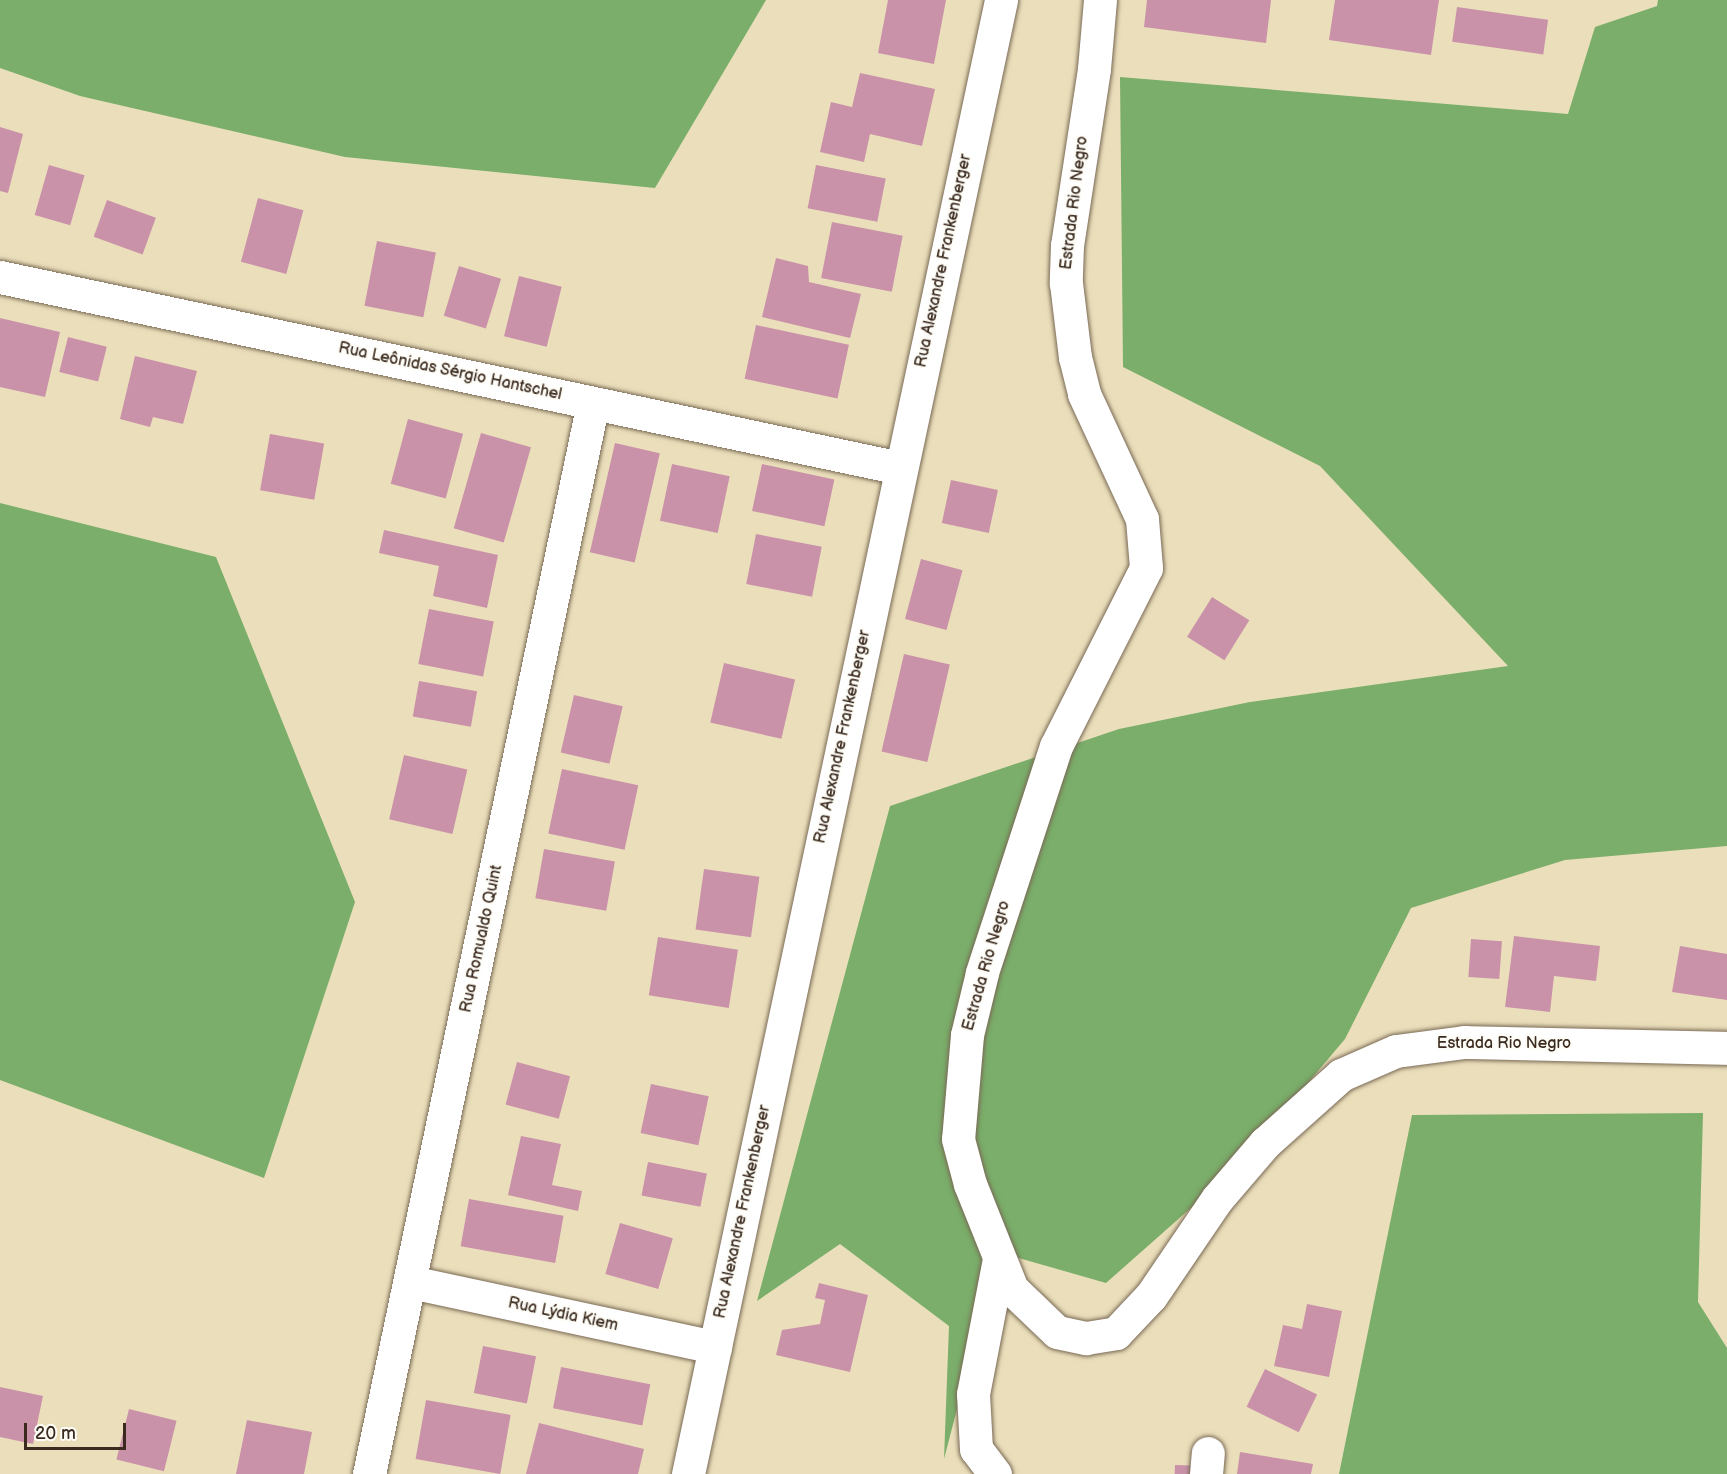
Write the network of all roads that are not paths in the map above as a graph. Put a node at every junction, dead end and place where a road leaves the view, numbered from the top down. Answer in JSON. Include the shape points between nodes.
{"nodes":[{"id":1,"x":1000,"y":0,"type":"edge"},
{"id":2,"x":1100,"y":0,"type":"edge"},
{"id":3,"x":0,"y":277,"type":"edge"},
{"id":4,"x":593,"y":403,"type":"junction"},
{"id":5,"x":900,"y":468,"type":"junction"},
{"id":6,"x":1727,"y":1048,"type":"edge"},
{"id":7,"x":999,"y":1259,"type":"junction"},
{"id":8,"x":411,"y":1282,"type":"junction"},
{"id":9,"x":715,"y":1347,"type":"junction"},
{"id":10,"x":369,"y":1474,"type":"edge"},
{"id":11,"x":688,"y":1474,"type":"edge"},
{"id":12,"x":995,"y":1474,"type":"edge"}],
"edges":[{"from":1,"to":5,"type":"street","name":"Rua Alexandre Frankenberger"},
{"from":2,"to":7,"type":"street","name":"Estrada Rio Negro","via":[[1094,69],[1067,245],[1066,283],[1084,394],[1142,519],[1146,568],[1056,746],[982,973],[967,1035],[958,1139]]},
{"from":3,"to":4,"type":"street","name":"Rua Leônidas Sérgio Hantschel"},
{"from":4,"to":5,"type":"street","name":"Rua Leônidas Sérgio Hantschel"},
{"from":4,"to":8,"type":"street","name":"Rua Romualdo Quint"},
{"from":5,"to":9,"type":"street","name":"Rua Alexandre Frankenberger"},
{"from":6,"to":7,"type":"street","name":"Estrada Rio Negro","via":[[1453,1043],[1396,1050],[1341,1075],[1265,1143],[1217,1199],[1151,1296],[1116,1333],[1086,1338],[1057,1332],[1012,1289]]},
{"from":7,"to":12,"type":"street","via":[[973,1394],[976,1449]]},
{"from":8,"to":9,"type":"street","name":"Rua Lýdia Kiem"},
{"from":8,"to":10,"type":"street","name":"Rua Romualdo Quint"},
{"from":9,"to":11,"type":"street","name":"Rua Alexandre Frankenberger"}]}
